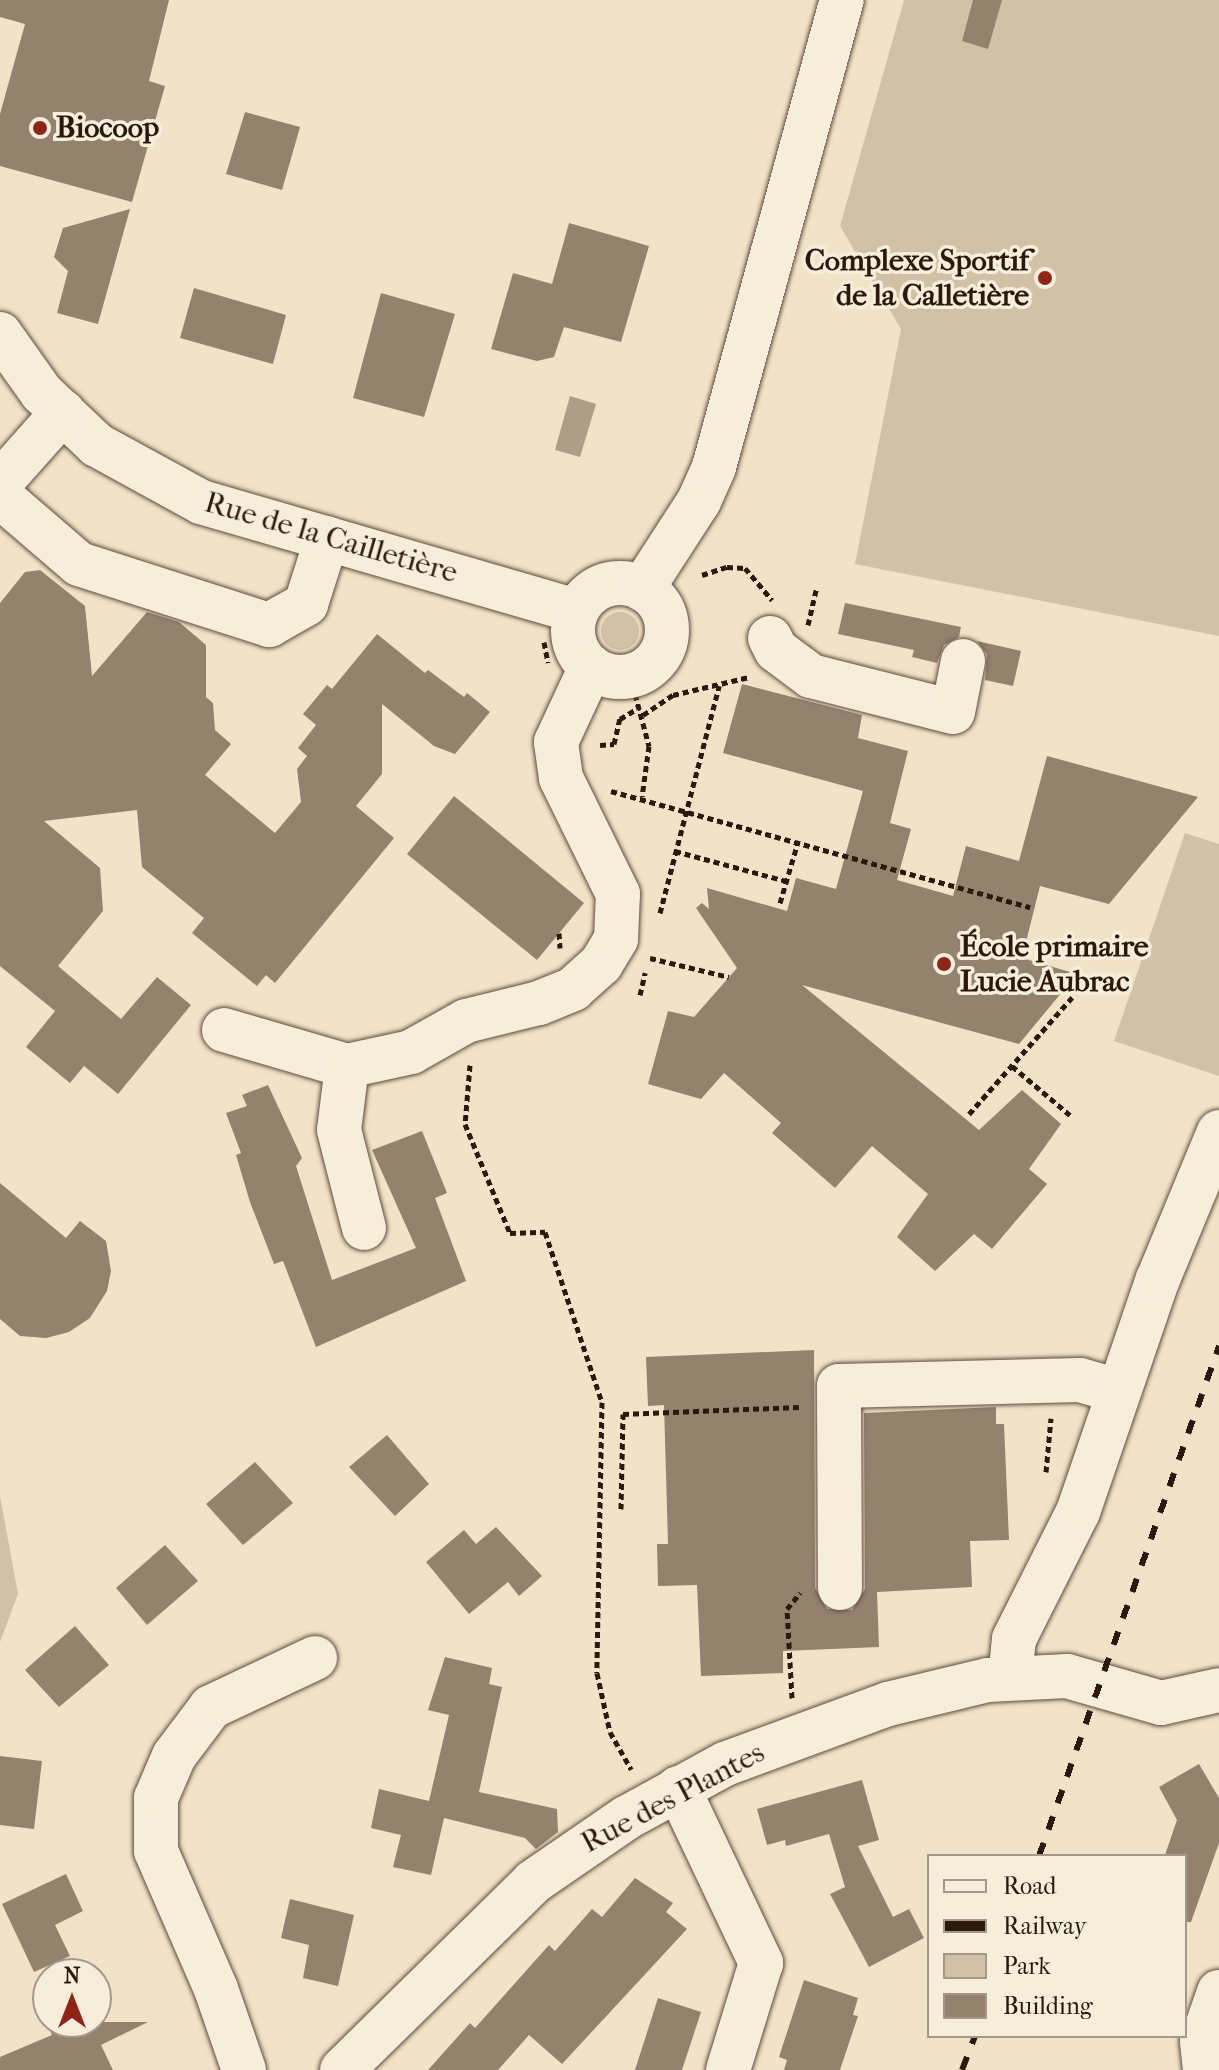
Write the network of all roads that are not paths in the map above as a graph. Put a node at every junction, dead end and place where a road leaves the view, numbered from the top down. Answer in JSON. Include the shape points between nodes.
{"nodes":[{"id":1,"x":842,"y":0,"type":"edge"},
{"id":2,"x":0,"y":334,"type":"edge"},
{"id":3,"x":63,"y":412,"type":"junction"},
{"id":4,"x":0,"y":483,"type":"edge"},
{"id":5,"x":0,"y":496,"type":"edge"},
{"id":6,"x":327,"y":538,"type":"junction"},
{"id":7,"x":642,"y":589,"type":"junction"},
{"id":8,"x":577,"y":611,"type":"junction"},
{"id":9,"x":778,"y":638,"type":"road end"},
{"id":10,"x":963,"y":661,"type":"dead end"},
{"id":11,"x":591,"y":667,"type":"junction"},
{"id":12,"x":224,"y":1030,"type":"dead end"},
{"id":13,"x":347,"y":1066,"type":"junction"},
{"id":14,"x":1219,"y":1132,"type":"edge"},
{"id":15,"x":364,"y":1228,"type":"dead end"},
{"id":16,"x":1118,"y":1391,"type":"junction"},
{"id":17,"x":840,"y":1588,"type":"road end"},
{"id":18,"x":315,"y":1658,"type":"dead end"},
{"id":19,"x":1010,"y":1677,"type":"junction"},
{"id":20,"x":1219,"y":1690,"type":"edge"},
{"id":21,"x":665,"y":1796,"type":"junction"},
{"id":22,"x":1219,"y":1992,"type":"edge"},
{"id":23,"x":244,"y":2070,"type":"edge"},
{"id":24,"x":342,"y":2070,"type":"edge"},
{"id":25,"x":728,"y":2070,"type":"edge"},
{"id":26,"x":1205,"y":2070,"type":"edge"}],
"edges":[{"from":1,"to":7,"type":"street","via":[[714,467],[699,501]]},
{"from":2,"to":3,"type":"street","name":"Rue de la Cailletière","via":[[42,393]]},
{"from":3,"to":4,"type":"street"},
{"from":3,"to":6,"type":"street","name":"Rue de la Cailletière","via":[[97,445],[201,502]]},
{"from":5,"to":6,"type":"street","via":[[79,564],[269,625],[306,604]]},
{"from":6,"to":8,"type":"street","name":"Rue de la Cailletière"},
{"from":7,"to":8,"type":"street","via":[[605,586]]},
{"from":7,"to":11,"type":"street","via":[[665,617],[662,652],[635,675],[612,676]]},
{"from":8,"to":11,"type":"street","via":[[576,648]]},
{"from":9,"to":10,"type":"street","via":[[776,650],[811,676],[953,712]]},
{"from":11,"to":13,"type":"street","via":[[556,742],[561,778],[618,894],[616,939],[601,964],[573,989],[466,1021],[411,1052]]},
{"from":12,"to":13,"type":"street"},
{"from":13,"to":15,"type":"street","via":[[339,1130]]},
{"from":14,"to":16,"type":"street"},
{"from":16,"to":17,"type":"street","via":[[1080,1380],[839,1386]]},
{"from":16,"to":19,"type":"street","via":[[1078,1512],[1014,1639]]},
{"from":18,"to":23,"type":"street","via":[[211,1707],[174,1756],[156,1798],[156,1851],[216,1989]]},
{"from":19,"to":20,"type":"street","name":"Rue des Plantes","via":[[1067,1676],[1161,1703]]},
{"from":19,"to":21,"type":"street","name":"Rue des Plantes","via":[[903,1700],[801,1734]]},
{"from":21,"to":24,"type":"street","name":"Rue des Plantes","via":[[533,1882]]},
{"from":21,"to":25,"type":"street","via":[[761,1963]]},
{"from":22,"to":26,"type":"street","via":[[1202,2041]]}]}
